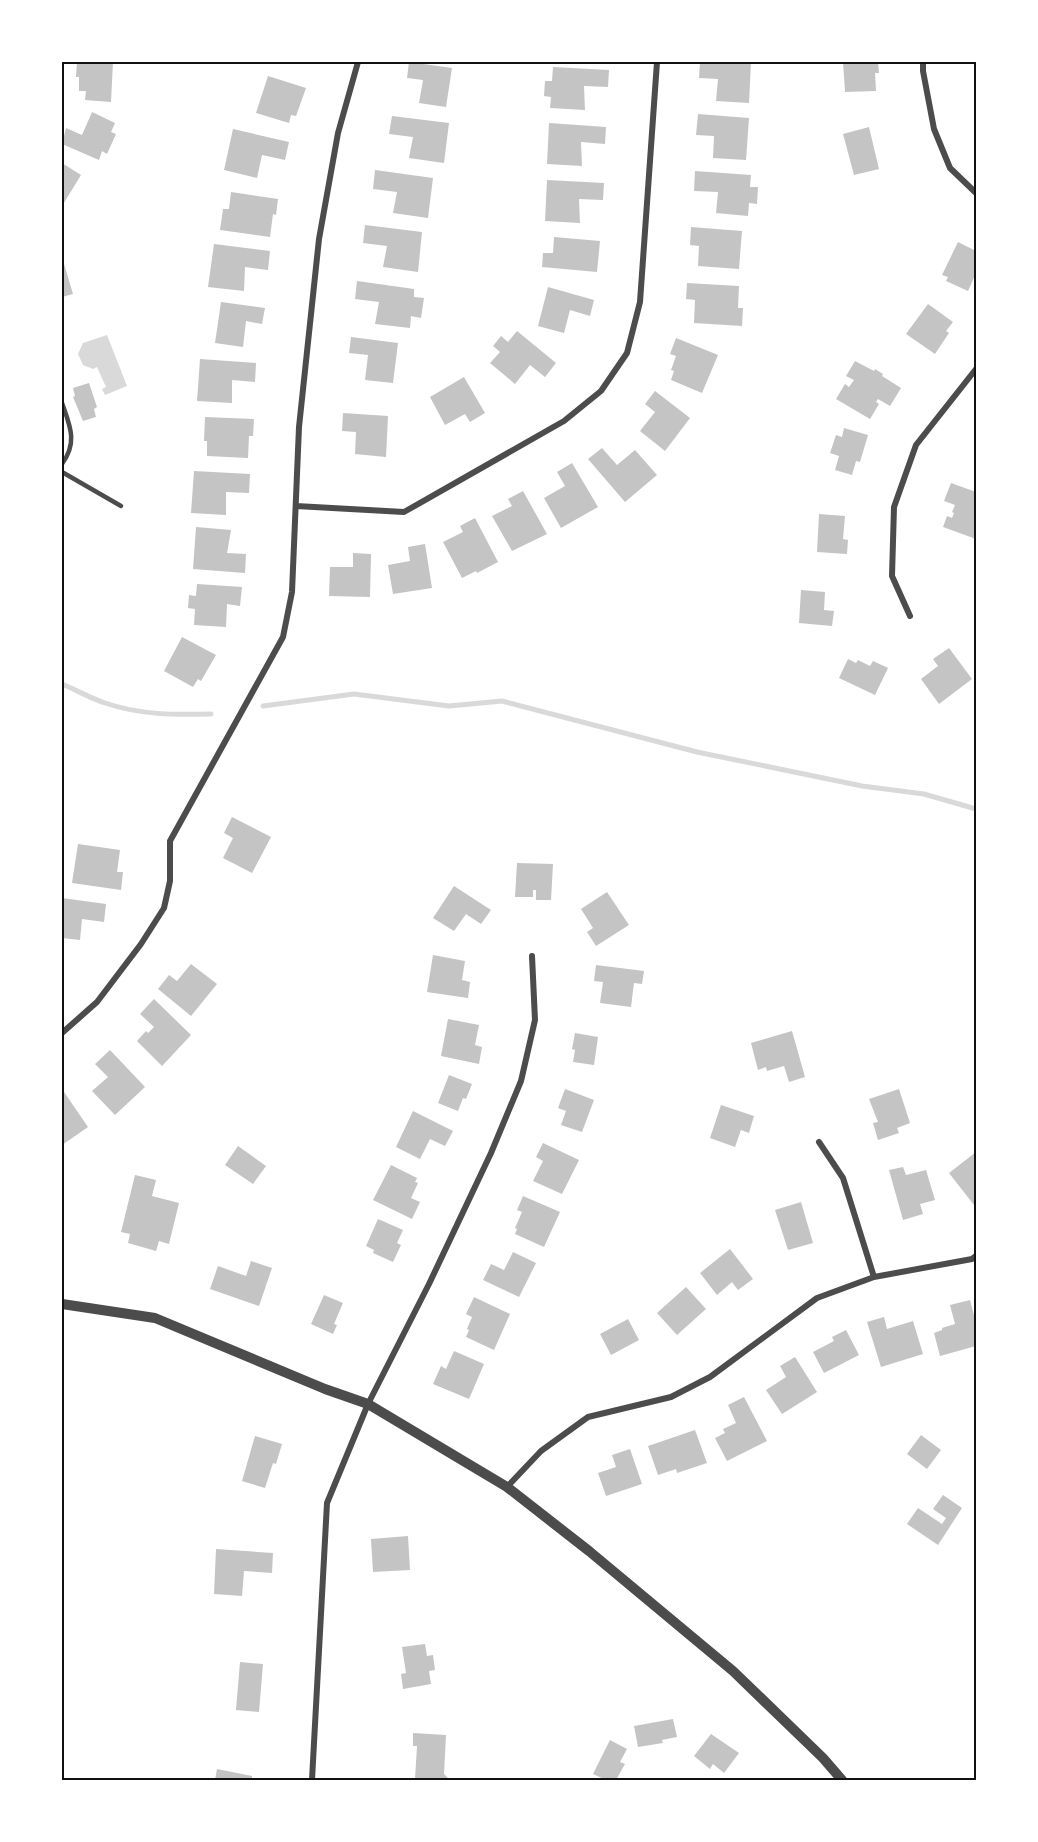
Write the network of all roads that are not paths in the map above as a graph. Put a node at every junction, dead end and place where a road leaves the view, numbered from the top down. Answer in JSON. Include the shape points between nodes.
{"nodes":[{"id":1,"x":358,"y":62,"type":"edge"},
{"id":2,"x":657,"y":62,"type":"edge"},
{"id":3,"x":923,"y":62,"type":"edge"},
{"id":4,"x":976,"y":194,"type":"edge"},
{"id":5,"x":976,"y":369,"type":"edge"},
{"id":6,"x":62,"y":403,"type":"edge"},
{"id":7,"x":62,"y":464,"type":"edge"},
{"id":8,"x":62,"y":472,"type":"edge"},
{"id":9,"x":121,"y":506,"type":"dead end"},
{"id":10,"x":296,"y":506,"type":"junction"},
{"id":11,"x":909,"y":616,"type":"dead end"},
{"id":12,"x":532,"y":956,"type":"dead end"},
{"id":13,"x":62,"y":1033,"type":"edge"},
{"id":14,"x":819,"y":1142,"type":"dead end"},
{"id":15,"x":976,"y":1256,"type":"edge"},
{"id":16,"x":874,"y":1277,"type":"junction"},
{"id":17,"x":62,"y":1304,"type":"edge"},
{"id":18,"x":368,"y":1404,"type":"junction"},
{"id":19,"x":507,"y":1487,"type":"junction"},
{"id":20,"x":312,"y":1780,"type":"edge"},
{"id":21,"x":842,"y":1780,"type":"edge"}],
"edges":[{"from":1,"to":10,"type":"street","via":[[338,133],[319,239],[299,427]]},
{"from":2,"to":10,"type":"street","via":[[640,302],[627,353],[601,391],[564,421],[404,512]]},
{"from":3,"to":4,"type":"street","via":[[934,129],[951,168]]},
{"from":5,"to":11,"type":"street","via":[[916,445],[894,507],[892,576]]},
{"from":6,"to":7,"type":"lane","via":[[72,437]]},
{"from":8,"to":9,"type":"lane"},
{"from":10,"to":13,"type":"street","via":[[292,592],[283,637],[170,841],[170,881],[164,908],[96,1002]]},
{"from":12,"to":18,"type":"street","via":[[535,1020],[521,1081],[491,1154]]},
{"from":14,"to":16,"type":"street","via":[[843,1178]]},
{"from":15,"to":16,"type":"street"},
{"from":16,"to":19,"type":"street","via":[[817,1298],[710,1377],[671,1398],[588,1417],[541,1451]]},
{"from":17,"to":18,"type":"street","via":[[154,1318]]},
{"from":18,"to":19,"type":"street"},
{"from":18,"to":20,"type":"street","via":[[327,1503]]},
{"from":19,"to":21,"type":"street","via":[[733,1671]]}]}
